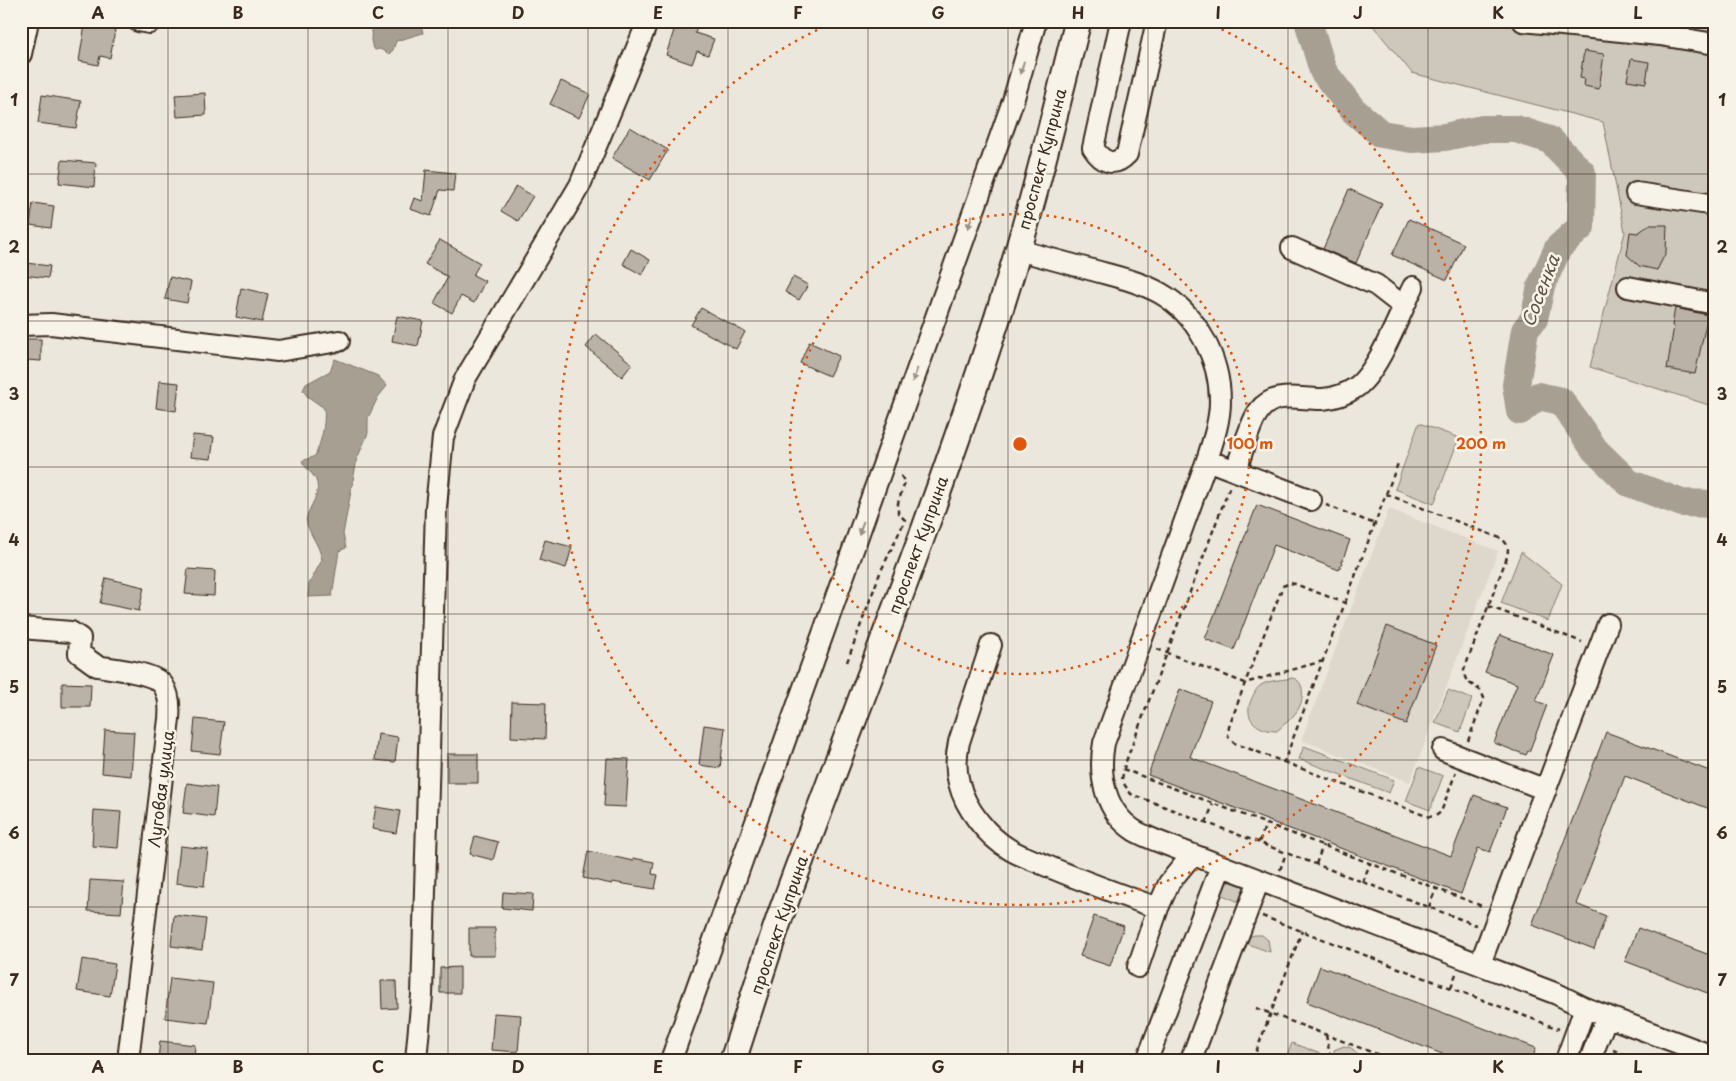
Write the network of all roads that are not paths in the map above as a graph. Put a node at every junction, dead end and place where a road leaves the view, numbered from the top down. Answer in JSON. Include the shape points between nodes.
{"nodes":[{"id":1,"x":28,"y":21,"type":"edge"},
{"id":2,"x":138,"y":21,"type":"edge"},
{"id":3,"x":150,"y":21,"type":"edge"},
{"id":4,"x":648,"y":21,"type":"edge"},
{"id":5,"x":1036,"y":21,"type":"edge"},
{"id":6,"x":1078,"y":21,"type":"edge"},
{"id":7,"x":1121,"y":21,"type":"edge"},
{"id":8,"x":1157,"y":21,"type":"edge"},
{"id":9,"x":1523,"y":21,"type":"edge"},
{"id":10,"x":1715,"y":44,"type":"edge"},
{"id":11,"x":21,"y":54,"type":"edge"},
{"id":12,"x":1636,"y":193,"type":"dead end"},
{"id":13,"x":1715,"y":205,"type":"edge"},
{"id":14,"x":1292,"y":248,"type":"dead end"},
{"id":15,"x":1018,"y":250,"type":"junction"},
{"id":16,"x":1412,"y":286,"type":"dead end"},
{"id":17,"x":1628,"y":287,"type":"dead end"},
{"id":18,"x":1715,"y":304,"type":"edge"},
{"id":19,"x":1403,"y":306,"type":"junction"},
{"id":20,"x":21,"y":325,"type":"edge"},
{"id":21,"x":339,"y":341,"type":"dead end"},
{"id":22,"x":1207,"y":460,"type":"junction"},
{"id":23,"x":1236,"y":471,"type":"junction"},
{"id":24,"x":1311,"y":500,"type":"road end"},
{"id":25,"x":1608,"y":624,"type":"dead end"},
{"id":26,"x":21,"y":628,"type":"edge"},
{"id":27,"x":992,"y":646,"type":"dead end"},
{"id":28,"x":1452,"y":754,"type":"road end"},
{"id":29,"x":1546,"y":790,"type":"junction"},
{"id":30,"x":1192,"y":854,"type":"junction"},
{"id":31,"x":1221,"y":866,"type":"junction"},
{"id":32,"x":1259,"y":880,"type":"junction"},
{"id":33,"x":1158,"y":908,"type":"junction"},
{"id":34,"x":1480,"y":964,"type":"junction"},
{"id":35,"x":1138,"y":967,"type":"dead end"},
{"id":36,"x":1585,"y":1008,"type":"junction"},
{"id":37,"x":1607,"y":1016,"type":"junction"},
{"id":38,"x":1593,"y":1052,"type":"edge"},
{"id":39,"x":1715,"y":1057,"type":"edge"},
{"id":40,"x":128,"y":1060,"type":"edge"},
{"id":41,"x":416,"y":1060,"type":"edge"},
{"id":42,"x":671,"y":1060,"type":"edge"},
{"id":43,"x":733,"y":1060,"type":"edge"},
{"id":44,"x":1147,"y":1060,"type":"edge"},
{"id":45,"x":1191,"y":1060,"type":"edge"},
{"id":46,"x":1566,"y":1060,"type":"edge"}],
"edges":[{"from":1,"to":11,"type":"street"},
{"from":2,"to":3,"type":"street","via":[[149,24]]},
{"from":4,"to":41,"type":"street","via":[[580,185],[465,378],[443,438],[436,507],[422,985]]},
{"from":5,"to":42,"type":"street","one_way":true,"via":[[1013,101]]},
{"from":6,"to":15,"type":"main road","name":"проспект Куприна"},
{"from":7,"to":8,"type":"street","via":[[1093,148],[1099,157],[1110,162],[1127,154]]},
{"from":9,"to":10,"type":"street"},
{"from":12,"to":13,"type":"street"},
{"from":14,"to":19,"type":"street","via":[[1376,285]]},
{"from":15,"to":22,"type":"street","via":[[1133,281],[1160,293],[1190,318],[1209,348],[1219,380],[1219,416]]},
{"from":15,"to":43,"type":"main road","name":"проспект Куприна","via":[[926,527],[782,911]]},
{"from":16,"to":19,"type":"street"},
{"from":17,"to":18,"type":"street"},
{"from":19,"to":23,"type":"street","via":[[1372,372],[1355,388],[1335,397],[1283,397],[1264,405],[1257,414]]},
{"from":20,"to":21,"type":"street","via":[[51,324],[278,350]]},
{"from":22,"to":23,"type":"street"},
{"from":22,"to":30,"type":"street","via":[[1104,743],[1101,760],[1103,783],[1112,806],[1124,821],[1135,831]]},
{"from":23,"to":24,"type":"street"},
{"from":25,"to":29,"type":"street"},
{"from":26,"to":40,"type":"street","name":"Луговая улица","via":[[71,632],[80,638],[79,653],[91,663],[153,677],[163,686],[170,702]]},
{"from":27,"to":33,"type":"street","via":[[956,757],[964,798],[984,827],[1009,849],[1070,877]]},
{"from":28,"to":29,"type":"street"},
{"from":29,"to":34,"type":"street"},
{"from":30,"to":31,"type":"street"},
{"from":30,"to":33,"type":"street","via":[[1168,883]]},
{"from":31,"to":32,"type":"street"},
{"from":31,"to":44,"type":"street"},
{"from":32,"to":34,"type":"street"},
{"from":32,"to":45,"type":"street"},
{"from":33,"to":35,"type":"street"},
{"from":34,"to":36,"type":"street","via":[[1561,995]]},
{"from":36,"to":37,"type":"street"},
{"from":36,"to":46,"type":"street"},
{"from":37,"to":38,"type":"street"},
{"from":37,"to":39,"type":"street"}]}
